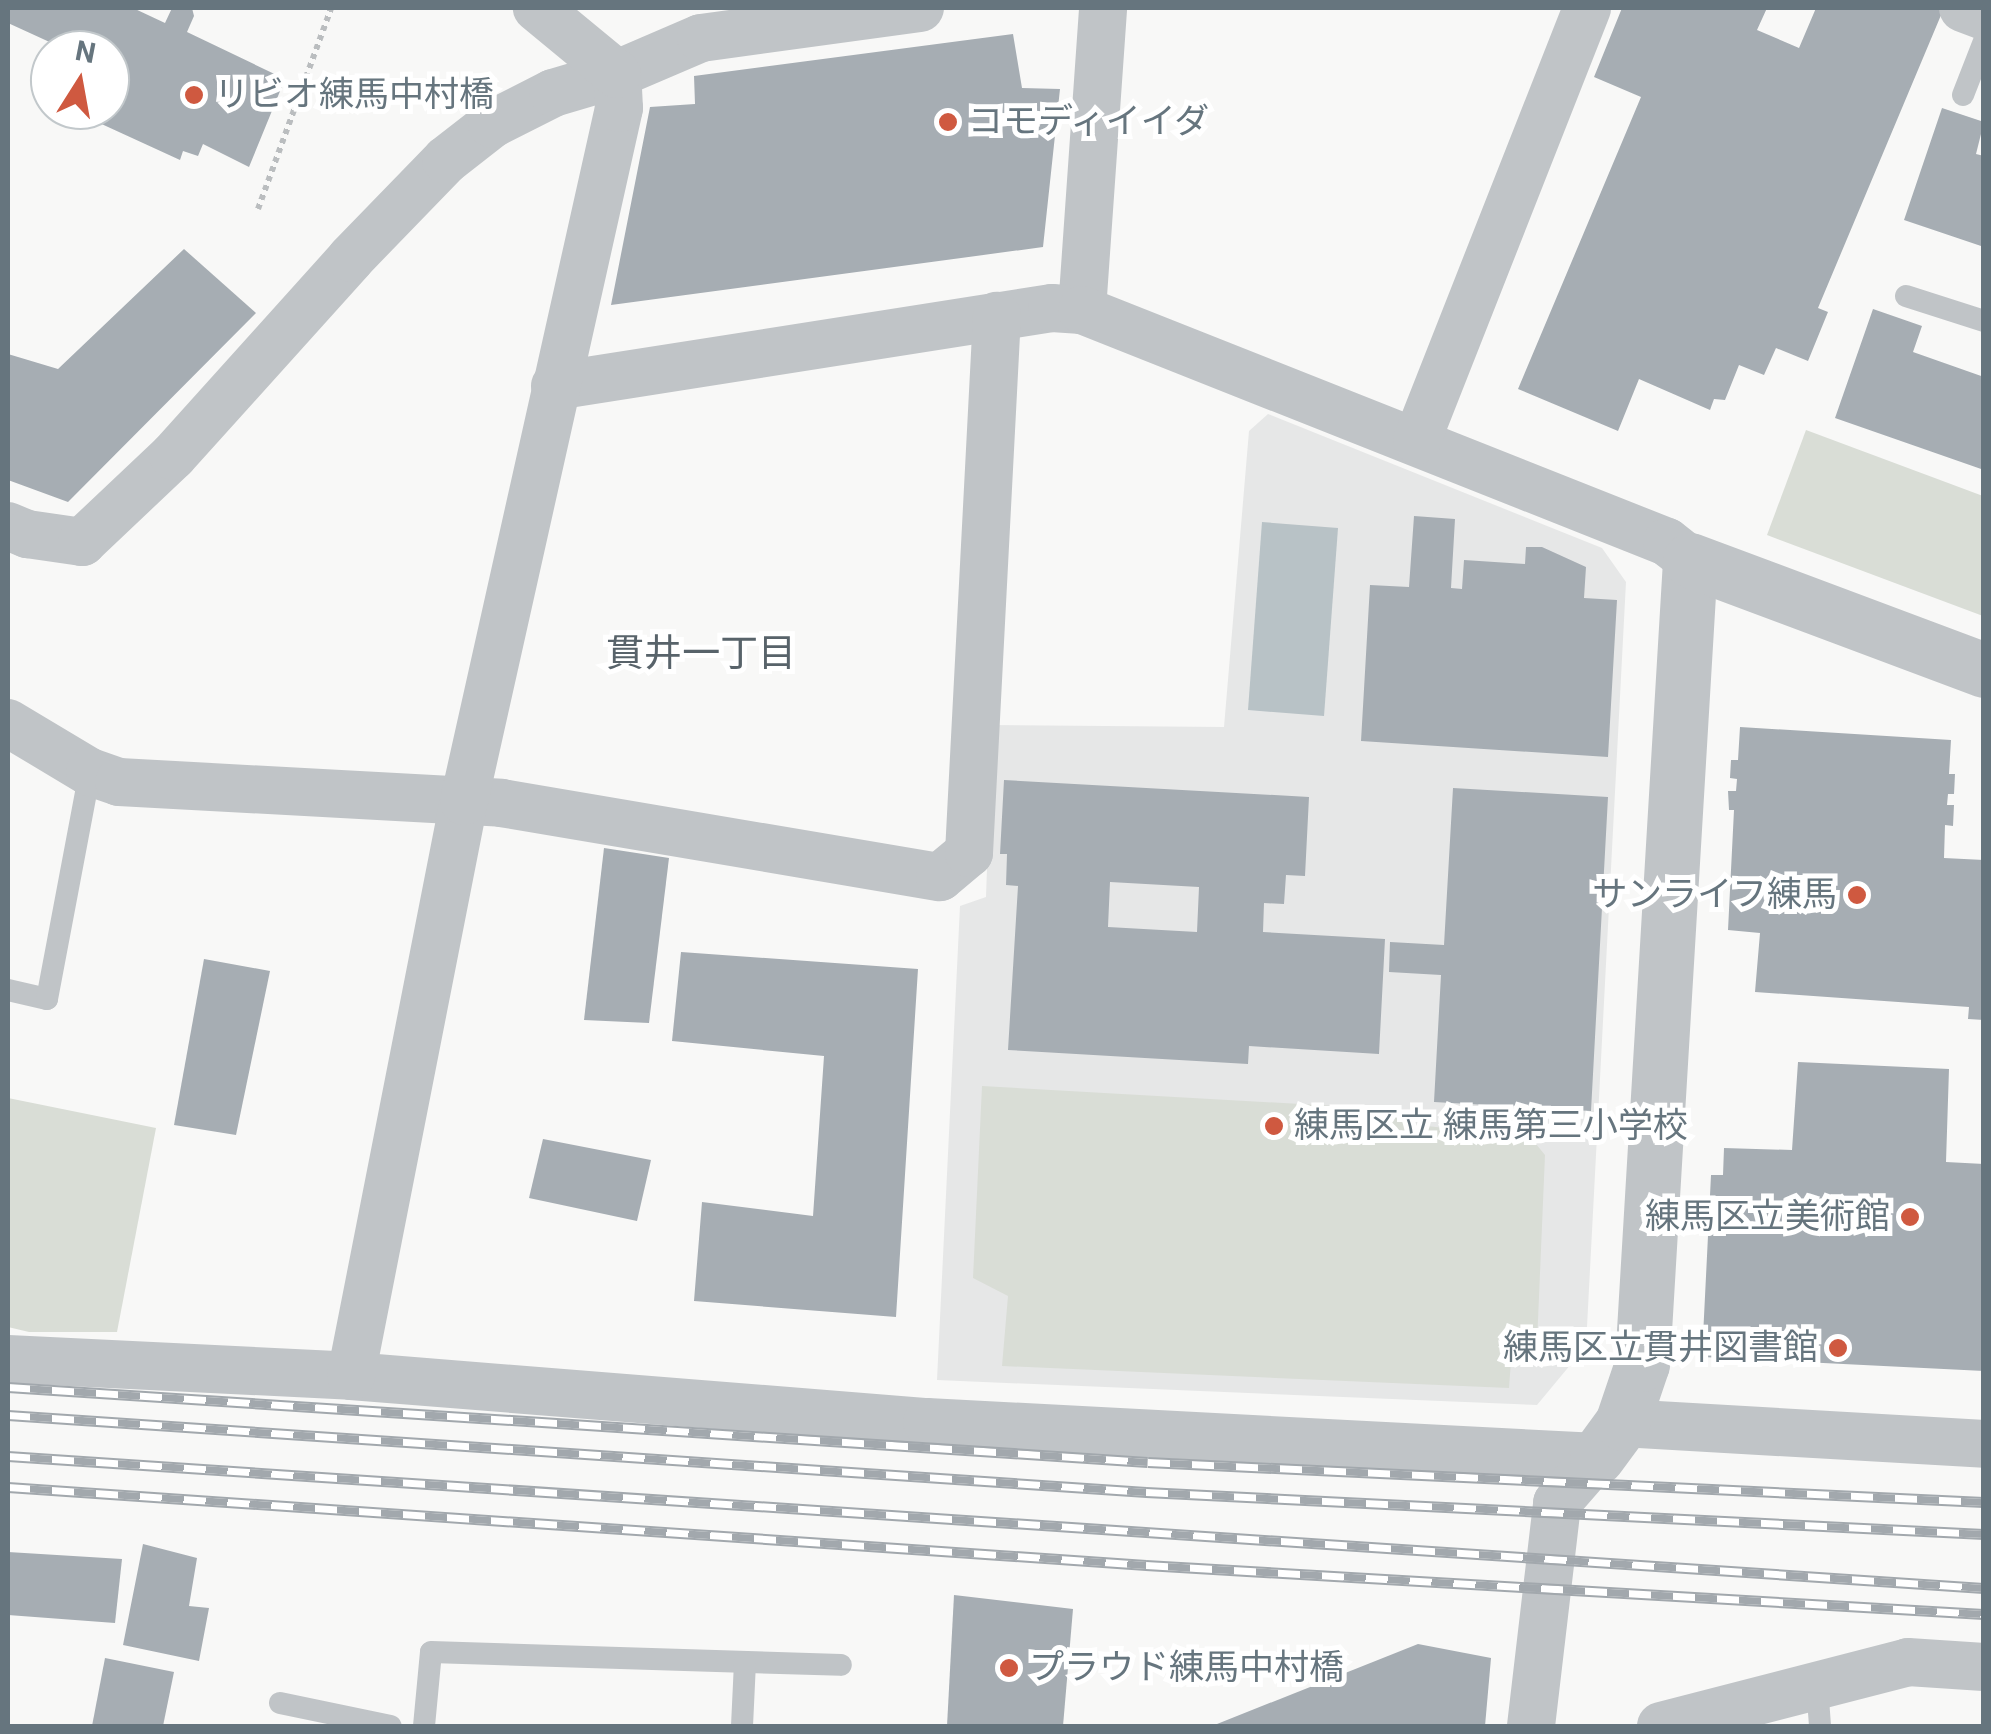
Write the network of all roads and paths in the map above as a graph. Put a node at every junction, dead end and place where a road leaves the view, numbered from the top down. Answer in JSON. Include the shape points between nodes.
{"nodes":[{"id":1,"x":331,"y":8,"type":"edge"},
{"id":2,"x":537,"y":8,"type":"edge"},
{"id":3,"x":920,"y":8,"type":"edge"},
{"id":4,"x":1102,"y":8,"type":"edge"},
{"id":5,"x":1587,"y":8,"type":"edge"},
{"id":6,"x":1963,"y":8,"type":"edge"},
{"id":7,"x":824,"y":14,"type":"edge"},
{"id":8,"x":1984,"y":16,"type":"edge"},
{"id":9,"x":1984,"y":41,"type":"edge"},
{"id":10,"x":617,"y":74,"type":"junction"},
{"id":11,"x":1964,"y":95,"type":"dead end"},
{"id":12,"x":258,"y":208,"type":"dead end"},
{"id":13,"x":1906,"y":296,"type":"dead end"},
{"id":14,"x":1082,"y":310,"type":"junction"},
{"id":15,"x":996,"y":316,"type":"junction"},
{"id":16,"x":1984,"y":322,"type":"edge"},
{"id":17,"x":555,"y":386,"type":"junction"},
{"id":18,"x":1417,"y":440,"type":"junction"},
{"id":19,"x":8,"y":526,"type":"edge"},
{"id":20,"x":1690,"y":560,"type":"junction"},
{"id":21,"x":1984,"y":670,"type":"edge"},
{"id":22,"x":8,"y":724,"type":"edge"},
{"id":23,"x":90,"y":772,"type":"junction"},
{"id":24,"x":464,"y":802,"type":"junction"},
{"id":25,"x":8,"y":990,"type":"edge"},
{"id":26,"x":8,"y":1360,"type":"edge"},
{"id":27,"x":351,"y":1376,"type":"junction"},
{"id":28,"x":1609,"y":1440,"type":"junction"},
{"id":29,"x":1984,"y":1444,"type":"edge"},
{"id":30,"x":745,"y":1662,"type":"junction"},
{"id":31,"x":841,"y":1665,"type":"dead end"},
{"id":32,"x":1984,"y":1667,"type":"edge"},
{"id":33,"x":280,"y":1703,"type":"dead end"},
{"id":34,"x":1818,"y":1706,"type":"edge"},
{"id":35,"x":391,"y":1726,"type":"edge"},
{"id":36,"x":424,"y":1726,"type":"edge"},
{"id":37,"x":742,"y":1726,"type":"edge"},
{"id":38,"x":1531,"y":1726,"type":"edge"},
{"id":39,"x":1661,"y":1726,"type":"edge"}],
"edges":[{"from":1,"to":12,"type":"path"},
{"from":2,"to":10,"type":"street"},
{"from":3,"to":7,"type":"street"},
{"from":4,"to":14,"type":"street"},
{"from":5,"to":18,"type":"street"},
{"from":6,"to":8,"type":"street"},
{"from":7,"to":10,"type":"street","via":[[700,38]]},
{"from":9,"to":11,"type":"lane"},
{"from":10,"to":17,"type":"street","via":[[620,108]]},
{"from":10,"to":19,"type":"street","via":[[553,93],[446,160],[173,456],[82,542]]},
{"from":13,"to":16,"type":"lane"},
{"from":14,"to":15,"type":"street"},
{"from":14,"to":18,"type":"street"},
{"from":15,"to":17,"type":"street"},
{"from":15,"to":24,"type":"street","via":[[969,853],[940,877]]},
{"from":17,"to":24,"type":"street"},
{"from":18,"to":20,"type":"street","via":[[1668,542]]},
{"from":20,"to":21,"type":"street"},
{"from":20,"to":28,"type":"street","via":[[1642,1364]]},
{"from":22,"to":23,"type":"street"},
{"from":23,"to":24,"type":"street","via":[[118,782]]},
{"from":23,"to":25,"type":"lane","via":[[47,998]]},
{"from":24,"to":27,"type":"street"},
{"from":26,"to":27,"type":"street"},
{"from":27,"to":28,"type":"street","via":[[927,1422]]},
{"from":28,"to":29,"type":"street"},
{"from":28,"to":38,"type":"street","via":[[1557,1503]]},
{"from":30,"to":31,"type":"lane"},
{"from":30,"to":36,"type":"lane","via":[[431,1652]]},
{"from":30,"to":37,"type":"lane"},
{"from":32,"to":34,"type":"street","via":[[1908,1662]]},
{"from":33,"to":35,"type":"lane"},
{"from":34,"to":39,"type":"street"}]}
